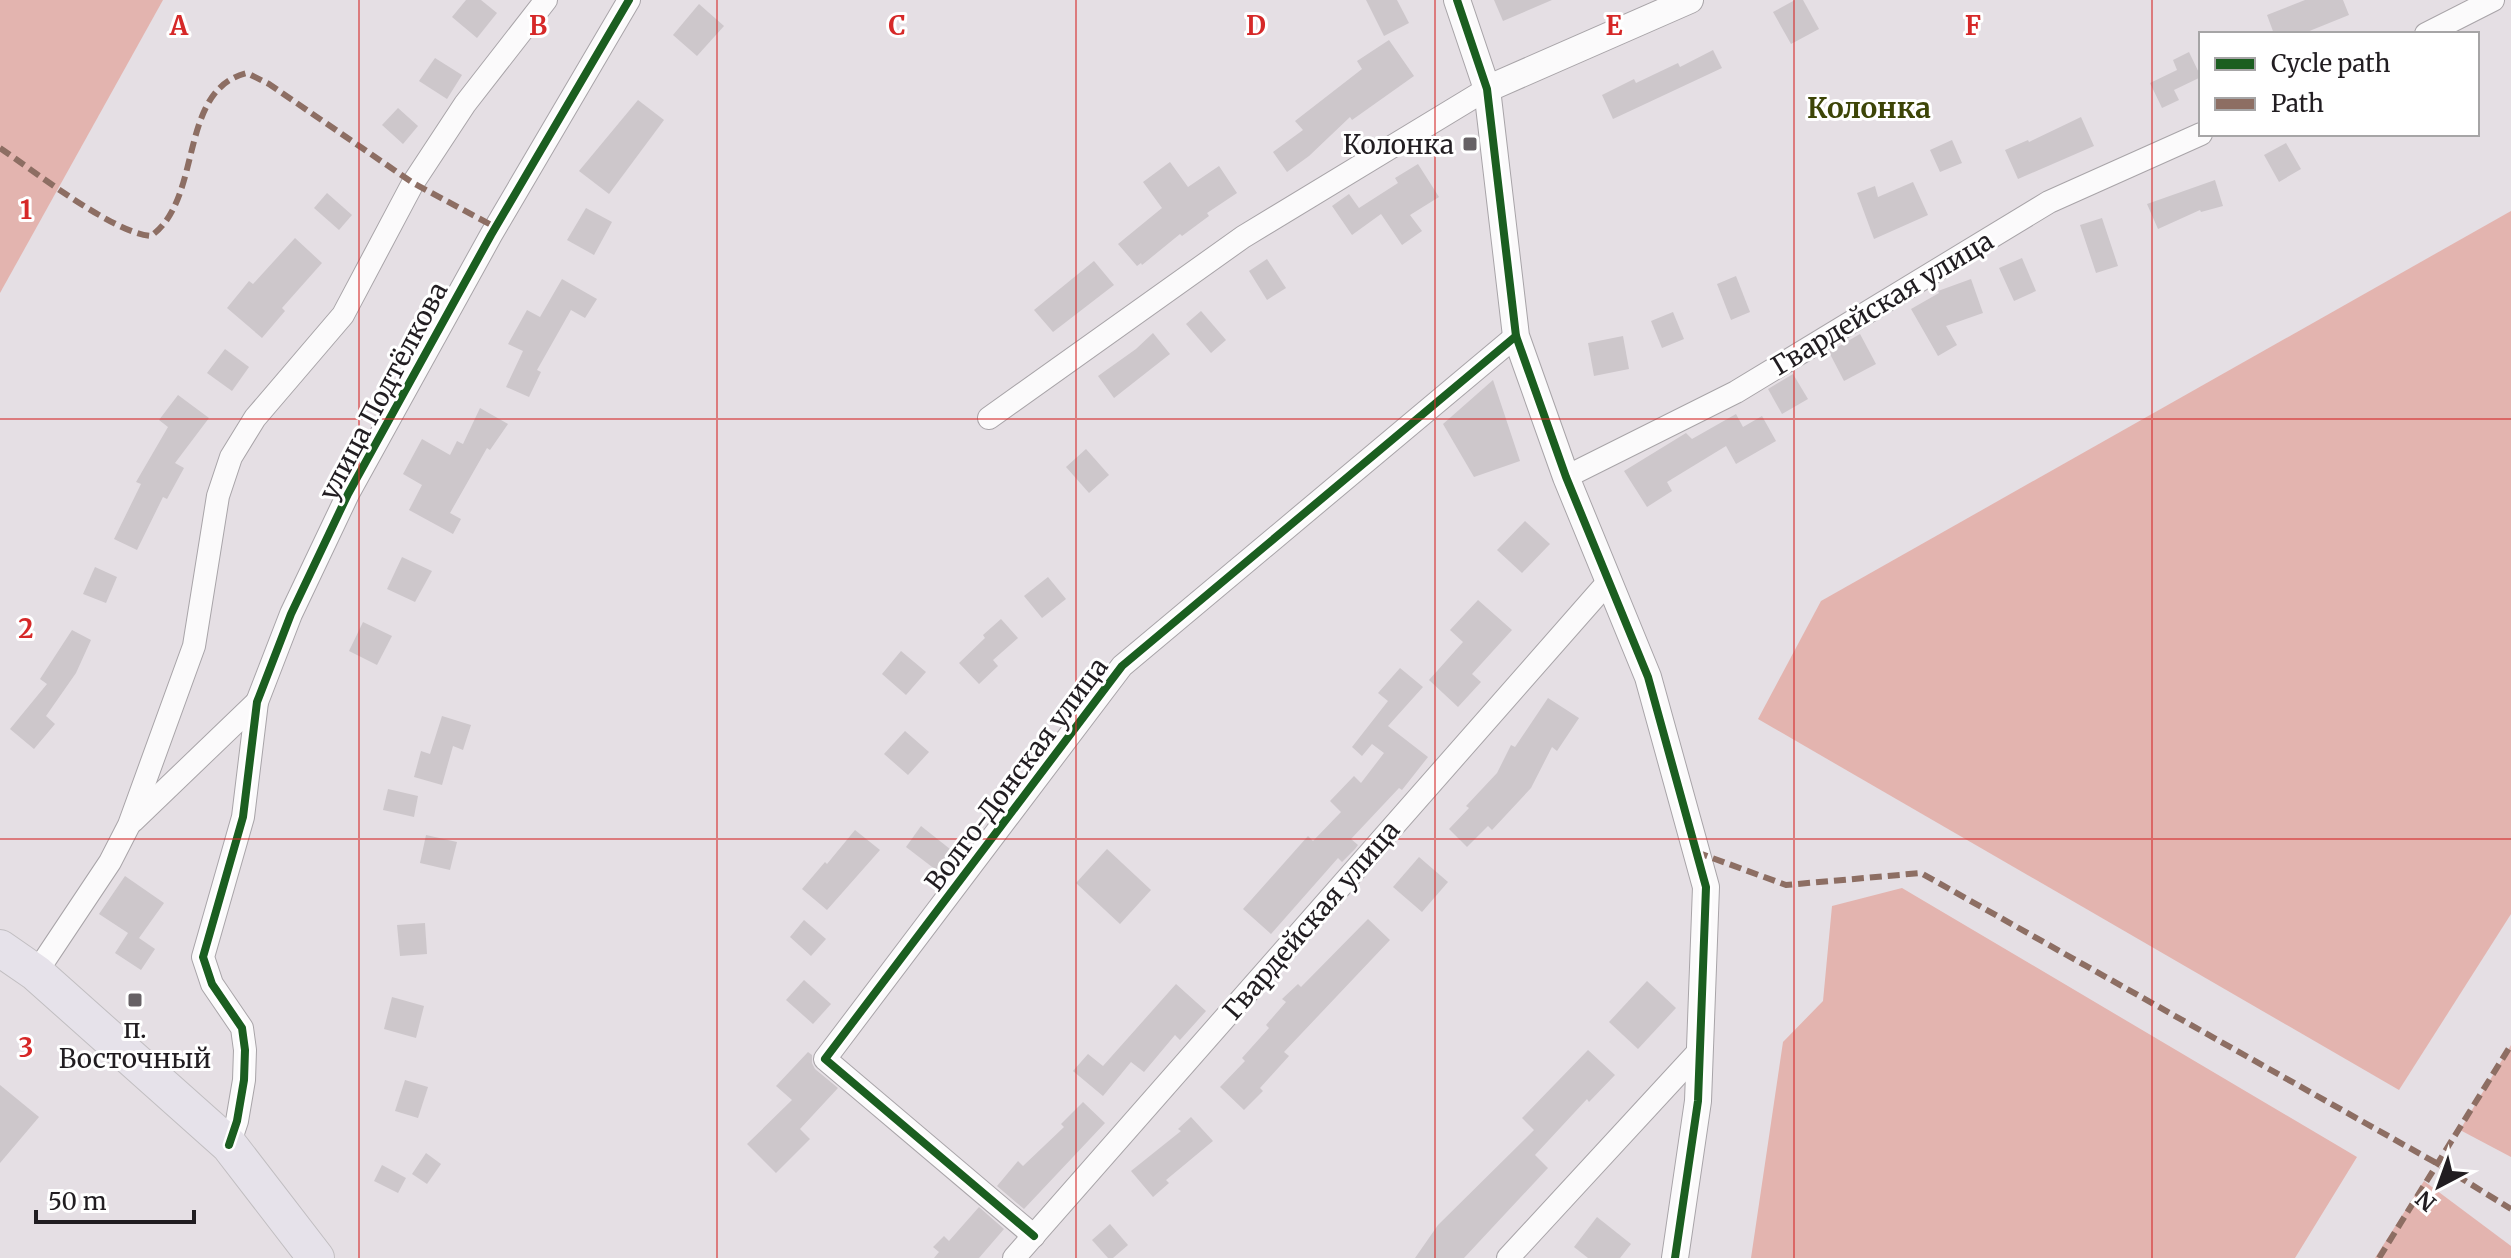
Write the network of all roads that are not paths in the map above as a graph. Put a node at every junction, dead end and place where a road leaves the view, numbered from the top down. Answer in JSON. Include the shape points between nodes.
{"nodes":[{"id":1,"x":546,"y":0,"type":"edge"},
{"id":2,"x":629,"y":0,"type":"edge"},
{"id":3,"x":1457,"y":0,"type":"edge"},
{"id":4,"x":1690,"y":0,"type":"edge"},
{"id":5,"x":2493,"y":0,"type":"edge"},
{"id":6,"x":2430,"y":32,"type":"edge"},
{"id":7,"x":1487,"y":89,"type":"junction"},
{"id":8,"x":2199,"y":135,"type":"edge"},
{"id":9,"x":1516,"y":336,"type":"junction"},
{"id":10,"x":989,"y":418,"type":"dead end"},
{"id":11,"x":1566,"y":477,"type":"junction"},
{"id":12,"x":1608,"y":582,"type":"junction"},
{"id":13,"x":257,"y":702,"type":"junction"},
{"id":14,"x":129,"y":825,"type":"junction"},
{"id":15,"x":0,"y":948,"type":"edge"},
{"id":16,"x":36,"y":973,"type":"junction"},
{"id":17,"x":1700,"y":1050,"type":"junction"},
{"id":18,"x":229,"y":1145,"type":"junction"},
{"id":19,"x":1034,"y":1236,"type":"junction"},
{"id":20,"x":316,"y":1258,"type":"edge"},
{"id":21,"x":1014,"y":1258,"type":"edge"},
{"id":22,"x":1508,"y":1258,"type":"edge"},
{"id":23,"x":1675,"y":1258,"type":"edge"}],
"edges":[{"from":1,"to":14,"type":"street","via":[[465,104],[422,170],[343,315],[255,418],[231,457],[218,496],[194,646]]},
{"from":2,"to":13,"type":"street","name":"улица Подтёлкова","via":[[348,494],[291,614]]},
{"from":3,"to":7,"type":"street"},
{"from":4,"to":7,"type":"street"},
{"from":5,"to":6,"type":"street"},
{"from":7,"to":9,"type":"street"},
{"from":7,"to":10,"type":"street","via":[[1243,237]]},
{"from":8,"to":11,"type":"street","name":"Гвардейская улица","via":[[2049,202],[1736,392]]},
{"from":9,"to":11,"type":"street"},
{"from":9,"to":19,"type":"street","name":"Волго-Донская улица","via":[[1122,666],[825,1059]]},
{"from":11,"to":12,"type":"street"},
{"from":12,"to":17,"type":"street","via":[[1648,677],[1706,887]]},
{"from":12,"to":19,"type":"street","name":"Гвардейская улица"},
{"from":13,"to":14,"type":"street"},
{"from":13,"to":18,"type":"street","name":"улица Подтёлкова","via":[[243,817],[203,957],[212,984],[242,1028],[244,1080]]},
{"from":14,"to":16,"type":"street"},
{"from":15,"to":16,"type":"highway"},
{"from":16,"to":18,"type":"highway"},
{"from":17,"to":22,"type":"street"},
{"from":17,"to":23,"type":"street","via":[[1698,1101]]},
{"from":18,"to":20,"type":"highway"},
{"from":19,"to":21,"type":"street","name":"Гвардейская улица"}]}
